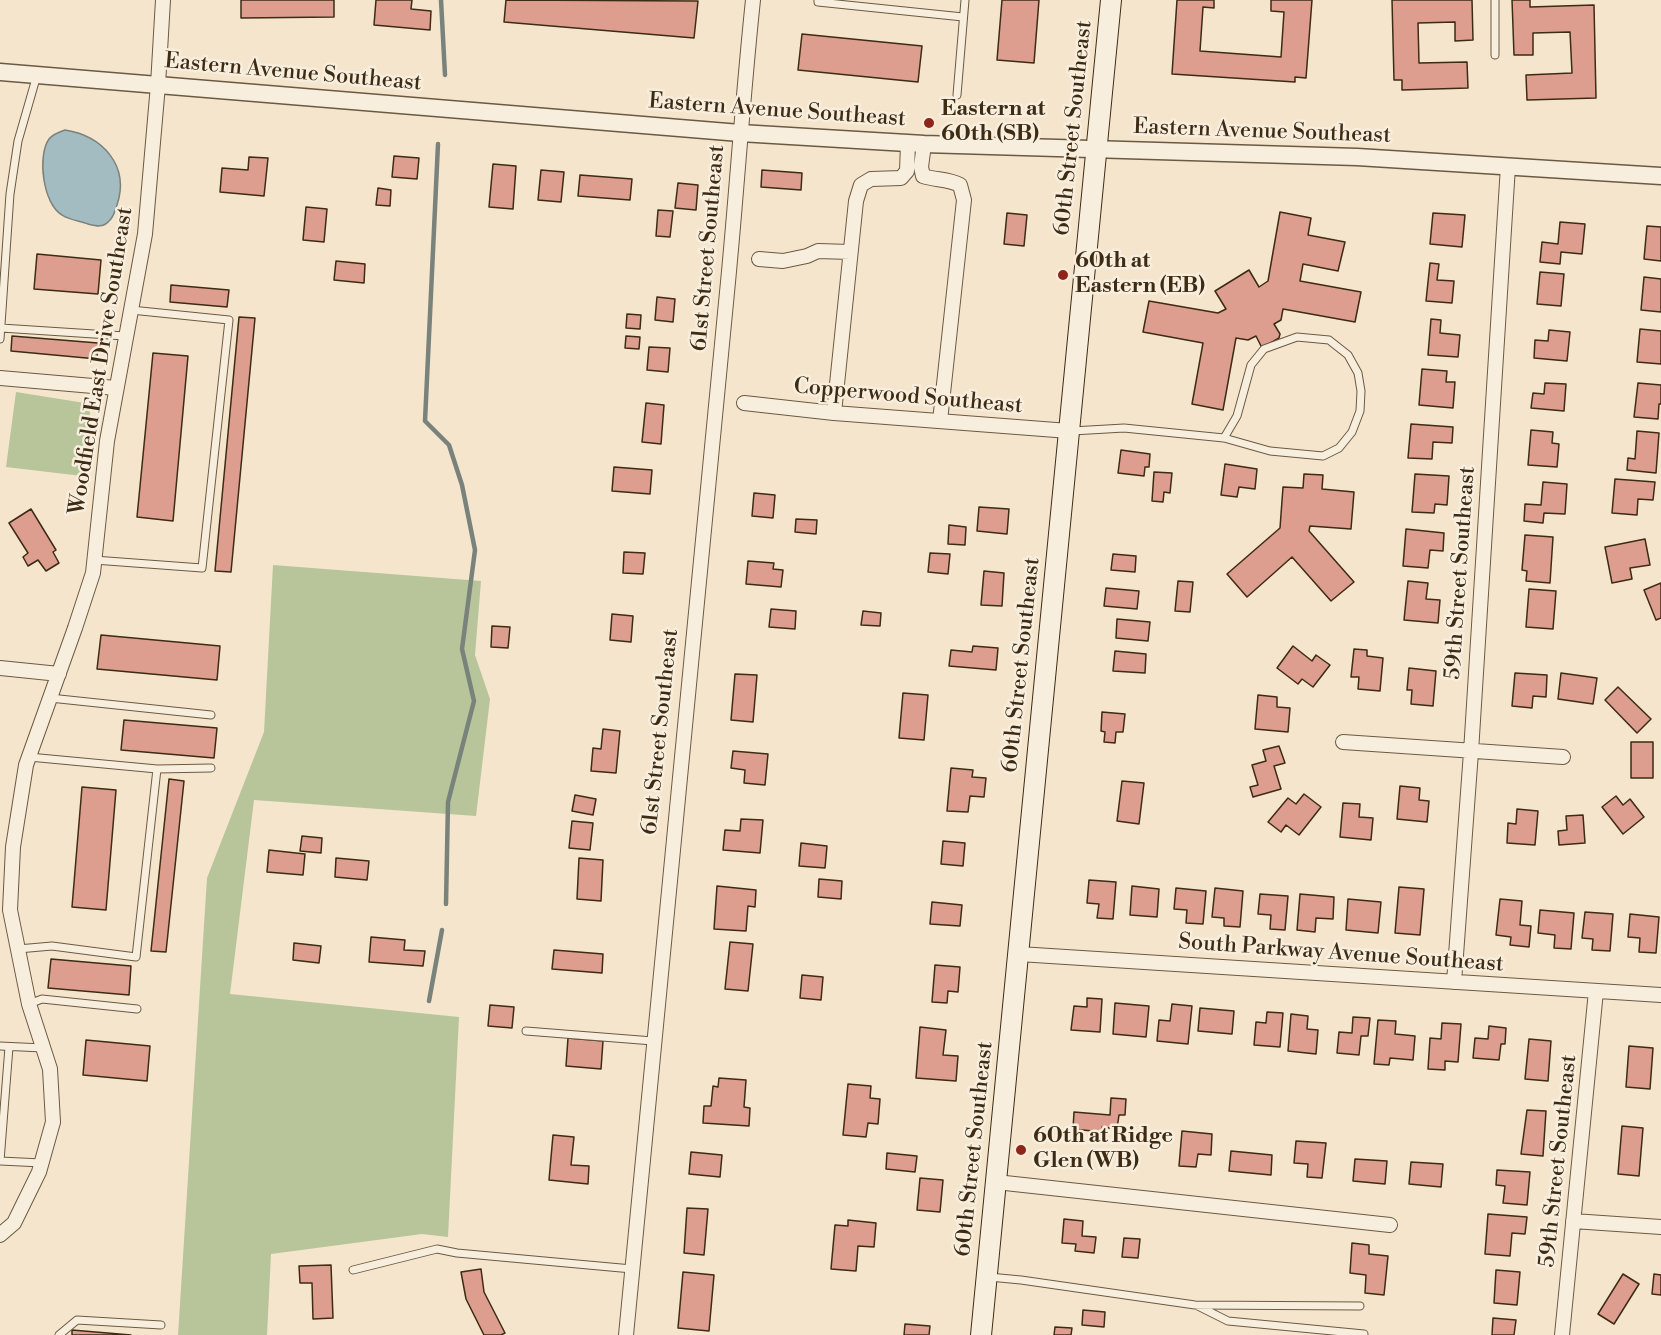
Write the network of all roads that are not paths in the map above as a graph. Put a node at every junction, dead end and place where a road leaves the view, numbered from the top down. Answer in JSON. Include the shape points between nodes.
{"nodes":[{"id":1,"x":163,"y":0,"type":"edge"},
{"id":2,"x":753,"y":0,"type":"edge"},
{"id":3,"x":818,"y":0,"type":"edge"},
{"id":4,"x":965,"y":0,"type":"edge"},
{"id":5,"x":1111,"y":0,"type":"edge"},
{"id":6,"x":1495,"y":0,"type":"edge"},
{"id":7,"x":963,"y":17,"type":"junction"},
{"id":8,"x":1495,"y":55,"type":"dead end"},
{"id":9,"x":0,"y":72,"type":"edge"},
{"id":10,"x":37,"y":75,"type":"junction"},
{"id":11,"x":158,"y":85,"type":"junction"},
{"id":12,"x":957,"y":95,"type":"dead end"},
{"id":13,"x":740,"y":133,"type":"junction"},
{"id":14,"x":916,"y":144,"type":"junction"},
{"id":15,"x":1097,"y":149,"type":"junction"},
{"id":16,"x":1508,"y":166,"type":"junction"},
{"id":17,"x":1661,"y":176,"type":"edge"},
{"id":18,"x":850,"y":252,"type":"junction"},
{"id":19,"x":759,"y":259,"type":"dead end"},
{"id":20,"x":130,"y":310,"type":"junction"},
{"id":21,"x":1,"y":328,"type":"edge"},
{"id":22,"x":125,"y":336,"type":"junction"},
{"id":23,"x":0,"y":339,"type":"edge"},
{"id":24,"x":0,"y":378,"type":"edge"},
{"id":25,"x":116,"y":388,"type":"junction"},
{"id":26,"x":744,"y":403,"type":"dead end"},
{"id":27,"x":834,"y":413,"type":"junction"},
{"id":28,"x":940,"y":422,"type":"junction"},
{"id":29,"x":1069,"y":431,"type":"junction"},
{"id":30,"x":1224,"y":438,"type":"junction"},
{"id":31,"x":94,"y":560,"type":"junction"},
{"id":32,"x":0,"y":668,"type":"edge"},
{"id":33,"x":59,"y":674,"type":"junction"},
{"id":34,"x":50,"y":698,"type":"junction"},
{"id":35,"x":211,"y":716,"type":"dead end"},
{"id":36,"x":1343,"y":742,"type":"dead end"},
{"id":37,"x":1472,"y":752,"type":"junction"},
{"id":38,"x":29,"y":757,"type":"junction"},
{"id":39,"x":1563,"y":757,"type":"dead end"},
{"id":40,"x":211,"y":768,"type":"dead end"},
{"id":41,"x":157,"y":769,"type":"junction"},
{"id":42,"x":0,"y":930,"type":"edge"},
{"id":43,"x":14,"y":932,"type":"junction"},
{"id":44,"x":18,"y":949,"type":"junction"},
{"id":45,"x":1019,"y":954,"type":"junction"},
{"id":46,"x":1454,"y":982,"type":"junction"},
{"id":47,"x":1596,"y":990,"type":"junction"},
{"id":48,"x":1661,"y":995,"type":"edge"},
{"id":49,"x":28,"y":1004,"type":"junction"},
{"id":50,"x":137,"y":1009,"type":"dead end"},
{"id":51,"x":526,"y":1031,"type":"dead end"},
{"id":52,"x":653,"y":1041,"type":"junction"},
{"id":53,"x":0,"y":1047,"type":"edge"},
{"id":54,"x":9,"y":1047,"type":"junction"},
{"id":55,"x":43,"y":1048,"type":"junction"},
{"id":56,"x":2,"y":1104,"type":"edge"},
{"id":57,"x":0,"y":1161,"type":"edge"},
{"id":58,"x":42,"y":1163,"type":"junction"},
{"id":59,"x":996,"y":1182,"type":"junction"},
{"id":60,"x":1573,"y":1221,"type":"junction"},
{"id":61,"x":1390,"y":1224,"type":"dead end"},
{"id":62,"x":1661,"y":1227,"type":"edge"},
{"id":63,"x":0,"y":1235,"type":"edge"},
{"id":64,"x":632,"y":1269,"type":"junction"},
{"id":65,"x":353,"y":1270,"type":"dead end"},
{"id":66,"x":987,"y":1277,"type":"junction"},
{"id":67,"x":1195,"y":1305,"type":"junction"},
{"id":68,"x":1360,"y":1306,"type":"dead end"},
{"id":69,"x":160,"y":1325,"type":"dead end"},
{"id":70,"x":1364,"y":1334,"type":"edge"},
{"id":71,"x":59,"y":1335,"type":"edge"},
{"id":72,"x":626,"y":1335,"type":"edge"},
{"id":73,"x":981,"y":1335,"type":"edge"},
{"id":74,"x":1562,"y":1335,"type":"edge"}],
"edges":[{"from":1,"to":11,"type":"street","name":"Woodfield East Drive Southeast"},
{"from":2,"to":13,"type":"street","name":"61st Street Southeast"},
{"from":3,"to":7,"type":"lane"},
{"from":4,"to":7,"type":"lane"},
{"from":5,"to":15,"type":"main road","name":"60th Street Southeast"},
{"from":6,"to":8,"type":"lane"},
{"from":7,"to":12,"type":"lane"},
{"from":9,"to":10,"type":"street","name":"Eastern Avenue Southeast"},
{"from":10,"to":11,"type":"street","name":"Eastern Avenue Southeast"},
{"from":10,"to":21,"type":"lane","via":[[18,141],[10,194]]},
{"from":11,"to":13,"type":"street","name":"Eastern Avenue Southeast"},
{"from":11,"to":20,"type":"street","name":"Woodfield East Drive Southeast","via":[[145,234]]},
{"from":13,"to":14,"type":"street","name":"Eastern Avenue Southeast"},
{"from":13,"to":52,"type":"street","name":"61st Street Southeast"},
{"from":14,"to":15,"type":"street","name":"Eastern Avenue Southeast"},
{"from":14,"to":18,"type":"street","via":[[901,178],[871,179],[861,185]]},
{"from":14,"to":28,"type":"street","via":[[923,176],[960,185],[964,200]]},
{"from":15,"to":16,"type":"street","name":"Eastern Avenue Southeast"},
{"from":15,"to":29,"type":"main road","name":"60th Street Southeast"},
{"from":16,"to":17,"type":"street","name":"Eastern Avenue Southeast"},
{"from":16,"to":37,"type":"street","name":"59th Street Southeast"},
{"from":18,"to":19,"type":"street","via":[[818,251],[783,261]]},
{"from":18,"to":27,"type":"street"},
{"from":20,"to":22,"type":"street","name":"Woodfield East Drive Southeast"},
{"from":20,"to":31,"type":"lane","via":[[229,320],[202,568]]},
{"from":21,"to":22,"type":"lane"},
{"from":21,"to":23,"type":"lane"},
{"from":22,"to":25,"type":"street","name":"Woodfield East Drive Southeast"},
{"from":24,"to":25,"type":"street"},
{"from":25,"to":31,"type":"street","name":"Woodfield East Drive Southeast"},
{"from":26,"to":27,"type":"street","name":"Copperwood Southeast"},
{"from":27,"to":28,"type":"street","name":"Copperwood Southeast"},
{"from":28,"to":29,"type":"street","name":"Copperwood Southeast"},
{"from":29,"to":30,"type":"lane","via":[[1124,428]]},
{"from":29,"to":45,"type":"main road","name":"60th Street Southeast"},
{"from":30,"to":30,"type":"lane","via":[[1270,452],[1323,456],[1339,448],[1353,432],[1360,411],[1358,372],[1348,355],[1329,340],[1297,337],[1264,349],[1251,365],[1237,416]]},
{"from":31,"to":33,"type":"street","name":"Woodfield East Drive Southeast"},
{"from":32,"to":33,"type":"street"},
{"from":33,"to":34,"type":"street","name":"Woodfield East Drive Southeast"},
{"from":34,"to":35,"type":"lane"},
{"from":34,"to":38,"type":"street","name":"Woodfield East Drive Southeast"},
{"from":36,"to":37,"type":"street"},
{"from":37,"to":39,"type":"street"},
{"from":37,"to":46,"type":"street","name":"59th Street Southeast"},
{"from":38,"to":41,"type":"lane"},
{"from":38,"to":43,"type":"street","name":"Woodfield East Drive Southeast","via":[[13,847],[10,910]]},
{"from":40,"to":41,"type":"lane"},
{"from":41,"to":44,"type":"lane","via":[[136,957],[52,946]]},
{"from":42,"to":43,"type":"street"},
{"from":43,"to":44,"type":"street","name":"Woodfield East Drive Southeast"},
{"from":44,"to":49,"type":"street","name":"Woodfield East Drive Southeast"},
{"from":45,"to":46,"type":"street","name":"South Parkway Avenue Southeast"},
{"from":45,"to":59,"type":"main road","name":"60th Street Southeast"},
{"from":46,"to":47,"type":"street","name":"South Parkway Avenue Southeast"},
{"from":47,"to":48,"type":"street","name":"South Parkway Avenue Southeast"},
{"from":47,"to":60,"type":"street","name":"59th Street Southeast"},
{"from":49,"to":50,"type":"lane","via":[[42,999]]},
{"from":49,"to":55,"type":"street","name":"Woodfield East Drive Southeast"},
{"from":51,"to":52,"type":"lane"},
{"from":52,"to":64,"type":"street","name":"61st Street Southeast"},
{"from":53,"to":54,"type":"lane"},
{"from":54,"to":55,"type":"lane"},
{"from":54,"to":56,"type":"lane"},
{"from":55,"to":58,"type":"street","name":"Woodfield East Drive Southeast","via":[[50,1069],[53,1122]]},
{"from":56,"to":57,"type":"lane"},
{"from":57,"to":58,"type":"lane"},
{"from":58,"to":63,"type":"street","name":"Woodfield East Drive Southeast","via":[[14,1223]]},
{"from":59,"to":61,"type":"street"},
{"from":59,"to":66,"type":"main road","name":"60th Street Southeast"},
{"from":60,"to":62,"type":"street"},
{"from":60,"to":74,"type":"street","name":"59th Street Southeast"},
{"from":64,"to":65,"type":"lane","via":[[437,1249]]},
{"from":64,"to":72,"type":"street","name":"61st Street Southeast"},
{"from":66,"to":67,"type":"lane"},
{"from":66,"to":73,"type":"main road","name":"60th Street Southeast"},
{"from":67,"to":68,"type":"lane"},
{"from":67,"to":70,"type":"lane","via":[[1228,1321]]},
{"from":69,"to":71,"type":"lane","via":[[77,1320]]}]}
